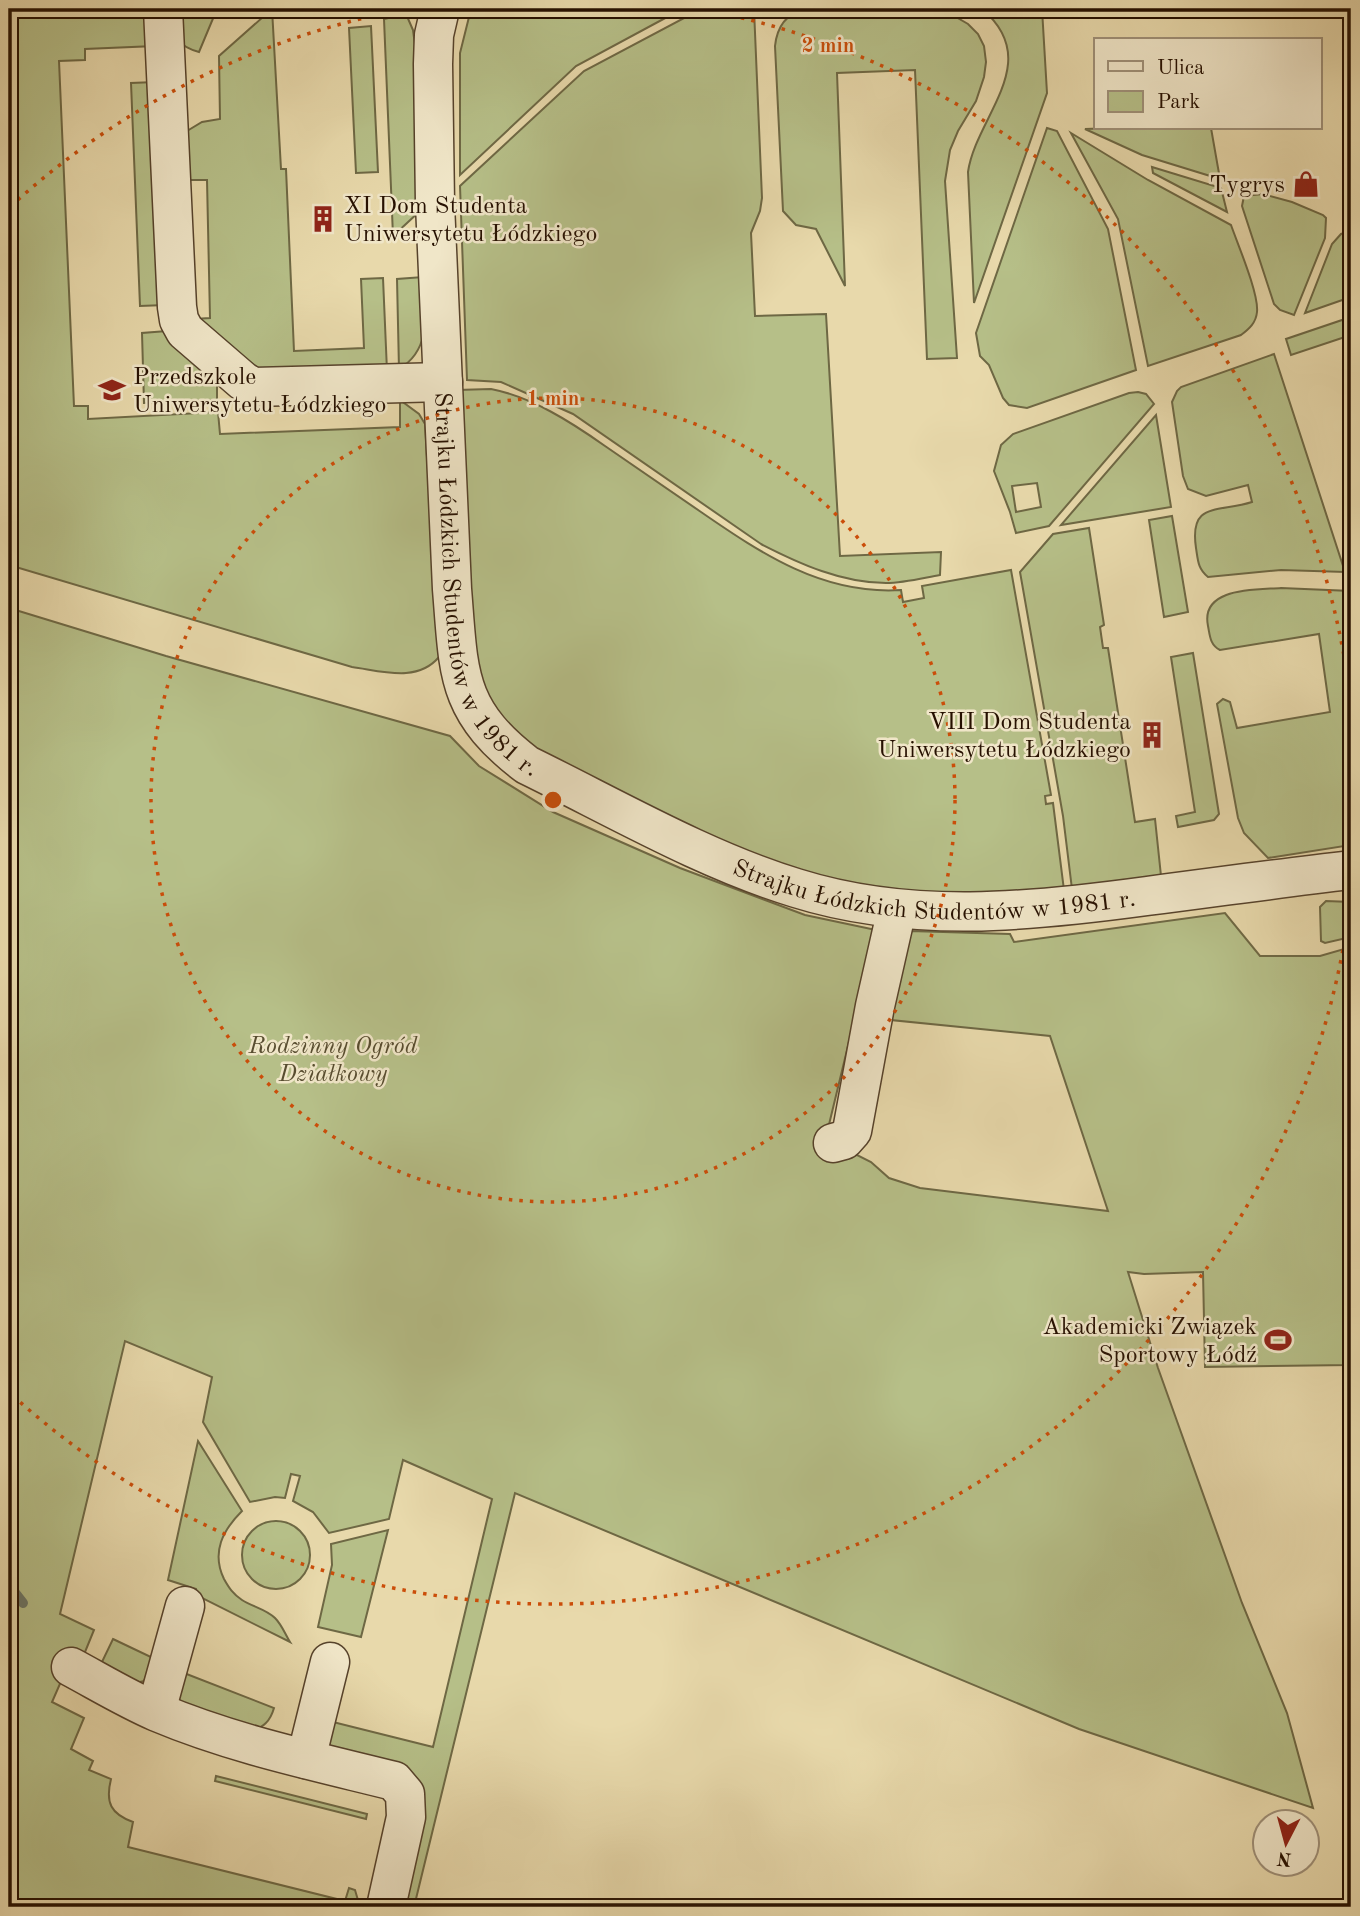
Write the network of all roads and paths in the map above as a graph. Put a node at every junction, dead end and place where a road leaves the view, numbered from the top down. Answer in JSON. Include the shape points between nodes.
{"nodes":[{"id":1,"x":163,"y":9,"type":"edge"},
{"id":2,"x":440,"y":9,"type":"edge"},
{"id":3,"x":443,"y":382,"type":"junction"},
{"id":4,"x":1351,"y":870,"type":"edge"},
{"id":5,"x":897,"y":909,"type":"junction"},
{"id":6,"x":833,"y":1143,"type":"dead end"},
{"id":7,"x":185,"y":1606,"type":"dead end"},
{"id":8,"x":330,"y":1662,"type":"dead end"},
{"id":9,"x":71,"y":1667,"type":"dead end"},
{"id":10,"x":156,"y":1711,"type":"junction"},
{"id":11,"x":306,"y":1759,"type":"junction"},
{"id":12,"x":386,"y":1907,"type":"edge"}],
"edges":[{"from":1,"to":3,"type":"street","via":[[177,307],[185,331],[253,387]]},
{"from":2,"to":3,"type":"street","name":"Strajku Łódzkich Studentów w 1981 r.","via":[[433,35],[433,64]]},
{"from":3,"to":5,"type":"street","name":"Strajku Łódzkich Studentów w 1981 r.","via":[[460,674],[479,720],[499,744],[527,765],[755,874],[833,898]]},
{"from":4,"to":5,"type":"street","name":"Strajku Łódzkich Studentów w 1981 r.","via":[[1018,912]]},
{"from":5,"to":6,"type":"street","via":[[852,1131]]},
{"from":7,"to":10,"type":"street"},
{"from":8,"to":11,"type":"street"},
{"from":9,"to":10,"type":"street"},
{"from":10,"to":11,"type":"street","via":[[246,1744]]},
{"from":11,"to":12,"type":"street","via":[[394,1781],[405,1794],[406,1817]]}]}
